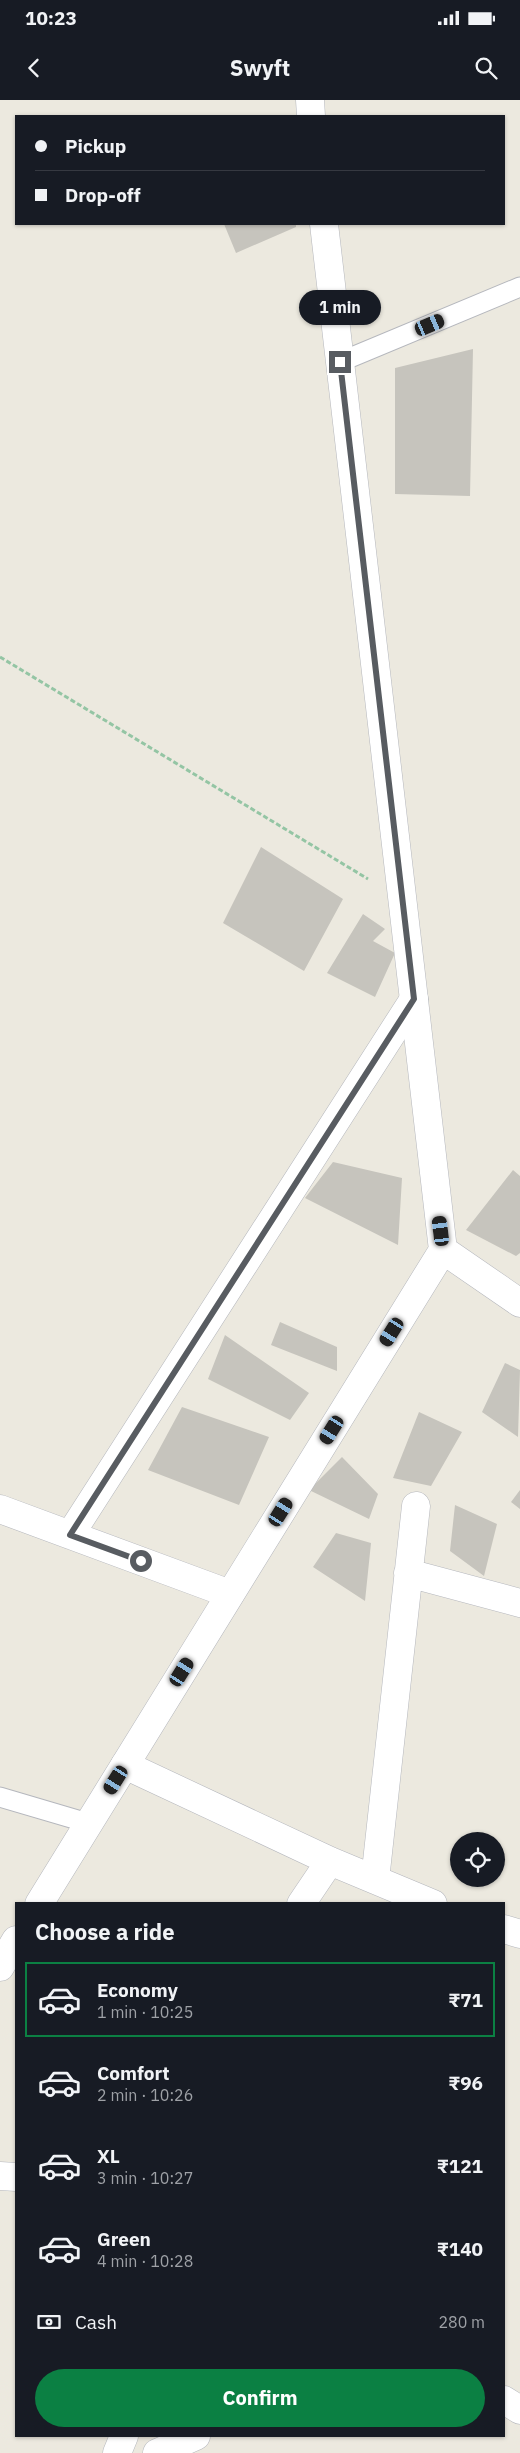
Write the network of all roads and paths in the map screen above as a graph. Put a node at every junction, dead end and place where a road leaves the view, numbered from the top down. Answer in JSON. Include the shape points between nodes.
{"nodes":[{"id":1,"x":310,"y":100,"type":"edge"},
{"id":2,"x":312,"y":115,"type":"edge"},
{"id":3,"x":324,"y":225,"type":"edge"},
{"id":4,"x":520,"y":287,"type":"edge"},
{"id":5,"x":340,"y":362,"type":"junction"},
{"id":6,"x":0,"y":658,"type":"edge"},
{"id":7,"x":402,"y":899,"type":"junction"},
{"id":8,"x":414,"y":999,"type":"junction"},
{"id":9,"x":443,"y":1250,"type":"junction"},
{"id":10,"x":520,"y":1303,"type":"edge"},
{"id":11,"x":416,"y":1506,"type":"dead end"},
{"id":12,"x":0,"y":1509,"type":"edge"},
{"id":13,"x":70,"y":1535,"type":"junction"},
{"id":14,"x":408,"y":1573,"type":"junction"},
{"id":15,"x":230,"y":1594,"type":"junction"},
{"id":16,"x":520,"y":1603,"type":"edge"},
{"id":17,"x":125,"y":1765,"type":"junction"},
{"id":18,"x":0,"y":1797,"type":"edge"},
{"id":19,"x":88,"y":1823,"type":"junction"},
{"id":20,"x":330,"y":1861,"type":"junction"},
{"id":21,"x":375,"y":1880,"type":"junction"},
{"id":22,"x":40,"y":1902,"type":"edge"},
{"id":23,"x":302,"y":1902,"type":"edge"},
{"id":24,"x":428,"y":1902,"type":"edge"},
{"id":25,"x":505,"y":1929,"type":"edge"},
{"id":26,"x":520,"y":1934,"type":"edge"},
{"id":27,"x":15,"y":1942,"type":"edge"},
{"id":28,"x":0,"y":1966,"type":"edge"},
{"id":29,"x":0,"y":2176,"type":"edge"},
{"id":30,"x":15,"y":2177,"type":"edge"},
{"id":31,"x":505,"y":2401,"type":"edge"},
{"id":32,"x":520,"y":2410,"type":"edge"},
{"id":33,"x":124,"y":2437,"type":"edge"},
{"id":34,"x":194,"y":2437,"type":"edge"},
{"id":35,"x":117,"y":2453,"type":"edge"},
{"id":36,"x":157,"y":2453,"type":"edge"}],
"edges":[{"from":1,"to":2,"type":"street"},
{"from":3,"to":5,"type":"street"},
{"from":4,"to":5,"type":"lane"},
{"from":5,"to":7,"type":"street"},
{"from":6,"to":7,"type":"path"},
{"from":7,"to":8,"type":"street"},
{"from":8,"to":9,"type":"street"},
{"from":8,"to":13,"type":"street"},
{"from":9,"to":10,"type":"street"},
{"from":9,"to":15,"type":"street"},
{"from":11,"to":14,"type":"street"},
{"from":12,"to":13,"type":"street"},
{"from":13,"to":15,"type":"street"},
{"from":14,"to":16,"type":"street"},
{"from":14,"to":21,"type":"street"},
{"from":15,"to":17,"type":"street"},
{"from":17,"to":19,"type":"street"},
{"from":17,"to":20,"type":"street"},
{"from":18,"to":19,"type":"lane"},
{"from":19,"to":22,"type":"street"},
{"from":20,"to":21,"type":"street"},
{"from":20,"to":23,"type":"street"},
{"from":21,"to":24,"type":"street"},
{"from":25,"to":26,"type":"street"},
{"from":27,"to":28,"type":"street"},
{"from":29,"to":30,"type":"street"},
{"from":31,"to":32,"type":"street"},
{"from":33,"to":35,"type":"street"},
{"from":34,"to":36,"type":"street"}]}
